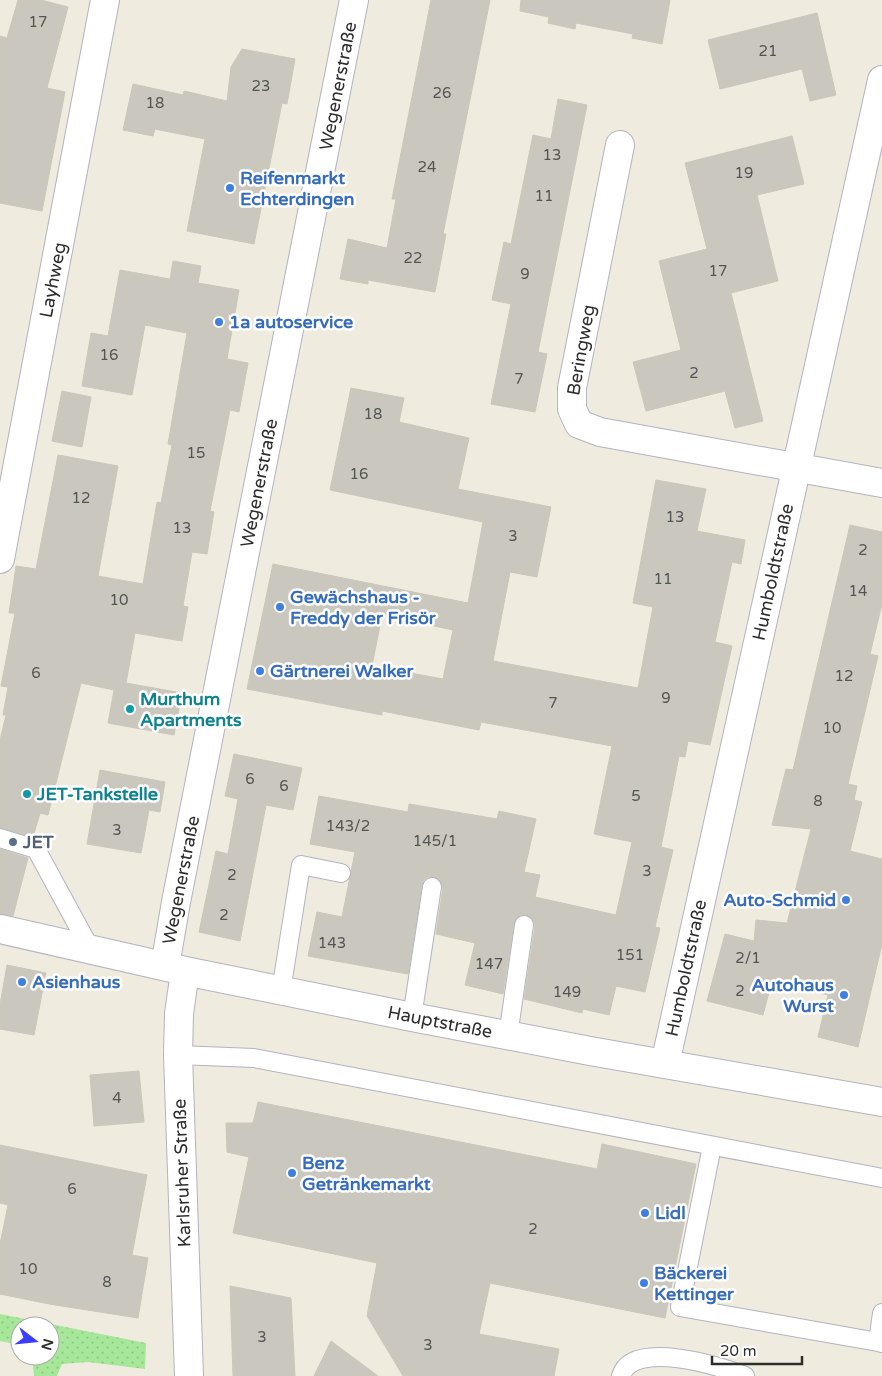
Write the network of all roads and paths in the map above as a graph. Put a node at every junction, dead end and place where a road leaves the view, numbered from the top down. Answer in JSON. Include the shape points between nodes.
{"nodes":[{"id":1,"x":105,"y":0,"type":"edge"},
{"id":2,"x":354,"y":0,"type":"edge"},
{"id":3,"x":882,"y":80,"type":"edge"},
{"id":4,"x":620,"y":145,"type":"dead end"},
{"id":5,"x":797,"y":466,"type":"junction"},
{"id":6,"x":882,"y":483,"type":"edge"},
{"id":7,"x":1,"y":545,"type":"edge"},
{"id":8,"x":0,"y":838,"type":"edge"},
{"id":9,"x":341,"y":873,"type":"dead end"},
{"id":10,"x":432,"y":887,"type":"dead end"},
{"id":11,"x":524,"y":925,"type":"dead end"},
{"id":12,"x":0,"y":929,"type":"edge"},
{"id":13,"x":91,"y":950,"type":"junction"},
{"id":14,"x":175,"y":969,"type":"junction"},
{"id":15,"x":281,"y":991,"type":"junction"},
{"id":16,"x":412,"y":1017,"type":"junction"},
{"id":17,"x":508,"y":1036,"type":"junction"},
{"id":18,"x":178,"y":1055,"type":"junction"},
{"id":19,"x":665,"y":1064,"type":"junction"},
{"id":20,"x":882,"y":1102,"type":"edge"},
{"id":21,"x":712,"y":1146,"type":"junction"},
{"id":22,"x":882,"y":1178,"type":"edge"},
{"id":23,"x":882,"y":1313,"type":"edge"},
{"id":24,"x":880,"y":1343,"type":"edge"},
{"id":25,"x":189,"y":1376,"type":"edge"},
{"id":26,"x":621,"y":1376,"type":"edge"},
{"id":27,"x":745,"y":1376,"type":"edge"}],
"edges":[{"from":1,"to":7,"type":"street","name":"Layhweg"},
{"from":2,"to":14,"type":"street","name":"Wegenerstraße","via":[[178,892]]},
{"from":3,"to":5,"type":"street","name":"Humboldtstraße"},
{"from":4,"to":5,"type":"street","name":"Beringweg","via":[[572,388],[572,409],[579,424],[600,432]]},
{"from":5,"to":6,"type":"street","name":"Beringweg"},
{"from":5,"to":19,"type":"street","name":"Humboldtstraße"},
{"from":8,"to":13,"type":"lane","via":[[36,848]]},
{"from":9,"to":15,"type":"lane","via":[[301,865]]},
{"from":10,"to":16,"type":"lane"},
{"from":11,"to":17,"type":"lane"},
{"from":12,"to":13,"type":"street","name":"Hauptstraße"},
{"from":13,"to":14,"type":"street","name":"Hauptstraße"},
{"from":14,"to":15,"type":"street","name":"Hauptstraße"},
{"from":14,"to":18,"type":"street","name":"Karlsruher Straße"},
{"from":15,"to":16,"type":"street","name":"Hauptstraße"},
{"from":16,"to":17,"type":"street","name":"Hauptstraße"},
{"from":17,"to":19,"type":"street","name":"Hauptstraße"},
{"from":18,"to":21,"type":"lane","via":[[254,1058]]},
{"from":18,"to":25,"type":"street","name":"Karlsruher Straße"},
{"from":19,"to":20,"type":"street","name":"Hauptstraße"},
{"from":21,"to":22,"type":"lane"},
{"from":21,"to":24,"type":"lane","via":[[680,1307]]},
{"from":23,"to":24,"type":"lane"},
{"from":26,"to":27,"type":"lane","via":[[630,1364],[654,1356],[716,1367]]}]}
